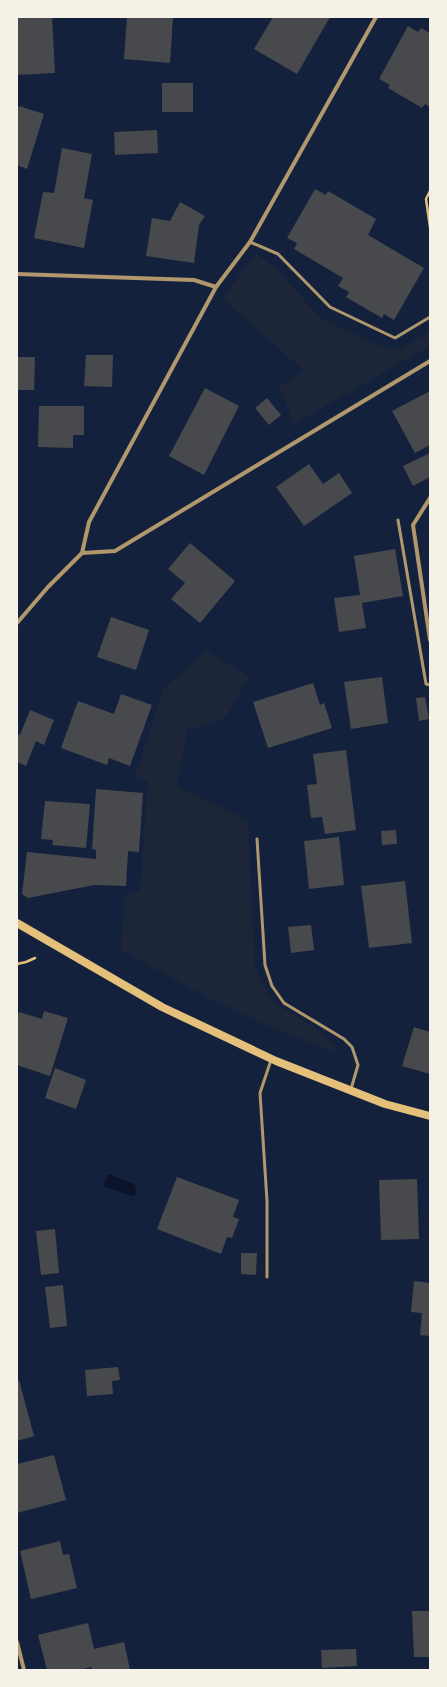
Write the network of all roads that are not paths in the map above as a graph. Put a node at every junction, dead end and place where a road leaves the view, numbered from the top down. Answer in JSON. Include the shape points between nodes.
{"nodes":[{"id":1,"x":376,"y":17,"type":"edge"},
{"id":2,"x":250,"y":242,"type":"junction"},
{"id":3,"x":17,"y":274,"type":"edge"},
{"id":4,"x":216,"y":287,"type":"junction"},
{"id":5,"x":430,"y":317,"type":"edge"},
{"id":6,"x":430,"y":361,"type":"edge"},
{"id":7,"x":430,"y":498,"type":"edge"},
{"id":8,"x":398,"y":520,"type":"dead end"},
{"id":9,"x":82,"y":553,"type":"junction"},
{"id":10,"x":17,"y":623,"type":"edge"},
{"id":11,"x":430,"y":640,"type":"edge"},
{"id":12,"x":430,"y":685,"type":"edge"},
{"id":13,"x":257,"y":839,"type":"dead end"},
{"id":14,"x":17,"y":923,"type":"edge"},
{"id":15,"x":271,"y":1059,"type":"junction"},
{"id":16,"x":351,"y":1090,"type":"junction"},
{"id":17,"x":430,"y":1116,"type":"edge"},
{"id":18,"x":267,"y":1277,"type":"dead end"},
{"id":19,"x":17,"y":1642,"type":"edge"},
{"id":20,"x":24,"y":1670,"type":"edge"}],
"edges":[{"from":1,"to":2,"type":"street"},
{"from":2,"to":4,"type":"street"},
{"from":2,"to":5,"type":"lane","via":[[278,254],[330,308],[395,338]]},
{"from":3,"to":4,"type":"street","via":[[194,280]]},
{"from":4,"to":9,"type":"street","via":[[89,522]]},
{"from":6,"to":9,"type":"street","via":[[115,551]]},
{"from":7,"to":11,"type":"street","via":[[413,525]]},
{"from":8,"to":12,"type":"lane","via":[[426,684]]},
{"from":9,"to":10,"type":"street"},
{"from":13,"to":16,"type":"lane","via":[[265,964],[272,986],[284,1003],[344,1039],[352,1047],[358,1065]]},
{"from":14,"to":15,"type":"main road","via":[[162,1007]]},
{"from":15,"to":16,"type":"main road"},
{"from":15,"to":18,"type":"lane","via":[[260,1093],[267,1201]]},
{"from":16,"to":17,"type":"main road","via":[[385,1104]]},
{"from":19,"to":20,"type":"street"}]}
